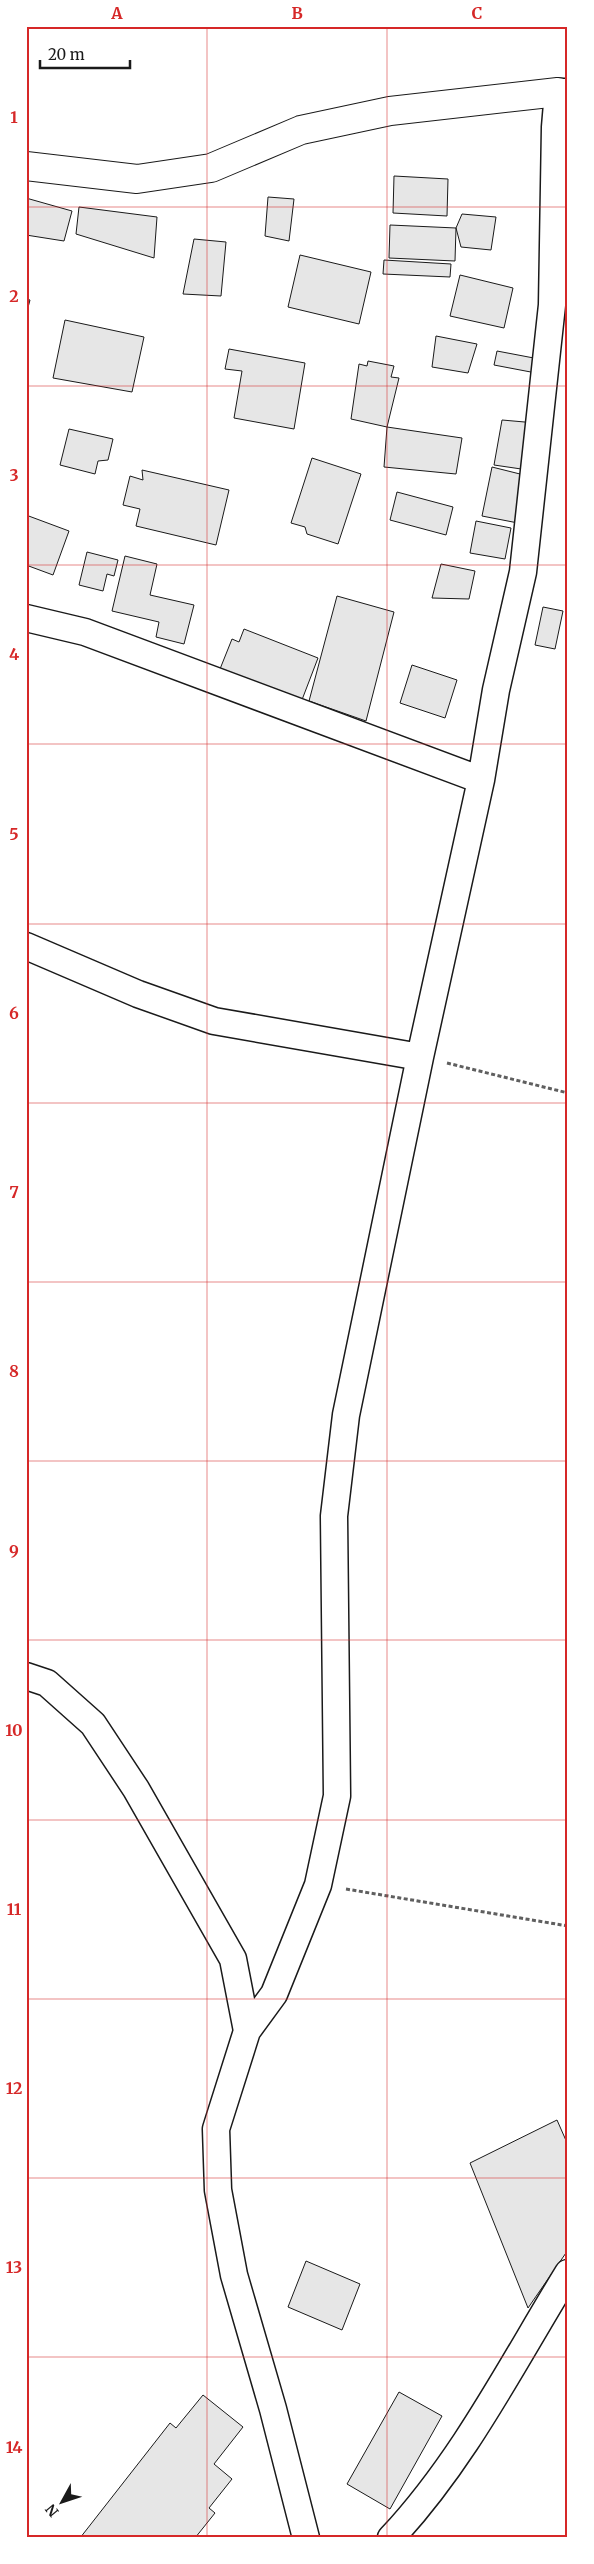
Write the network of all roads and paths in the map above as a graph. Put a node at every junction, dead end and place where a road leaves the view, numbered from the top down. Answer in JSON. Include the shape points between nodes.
{"nodes":[{"id":1,"x":563,"y":92,"type":"edge"},
{"id":2,"x":26,"y":166,"type":"edge"},
{"id":3,"x":26,"y":618,"type":"edge"},
{"id":4,"x":480,"y":780,"type":"junction"},
{"id":5,"x":26,"y":946,"type":"edge"},
{"id":6,"x":420,"y":1057,"type":"junction"},
{"id":7,"x":568,"y":1093,"type":"edge"},
{"id":8,"x":26,"y":1676,"type":"edge"},
{"id":9,"x":318,"y":1884,"type":"junction"},
{"id":10,"x":568,"y":1926,"type":"edge"},
{"id":11,"x":247,"y":2031,"type":"junction"},
{"id":12,"x":568,"y":2273,"type":"edge"},
{"id":13,"x":306,"y":2538,"type":"edge"},
{"id":14,"x":391,"y":2538,"type":"edge"}],
"edges":[{"from":1,"to":2,"type":"street","via":[[390,111],[301,130],[211,168],[147,178]]},
{"from":1,"to":4,"type":"street","via":[[555,127],[552,305],[523,572],[496,690]]},
{"from":3,"to":4,"type":"street","via":[[84,632]]},
{"from":4,"to":6,"type":"street"},
{"from":5,"to":6,"type":"street","via":[[138,994],[214,1020]]},
{"from":6,"to":7,"type":"path"},
{"from":6,"to":9,"type":"street","via":[[346,1415],[334,1516],[337,1796]]},
{"from":8,"to":11,"type":"street","via":[[47,1683],[93,1724],[136,1789],[233,1959]]},
{"from":9,"to":10,"type":"path"},
{"from":9,"to":11,"type":"street","via":[[274,1994]]},
{"from":11,"to":13,"type":"street","via":[[216,2129],[218,2190],[234,2274]]},
{"from":12,"to":14,"type":"street","via":[[462,2447],[421,2506]]}]}
